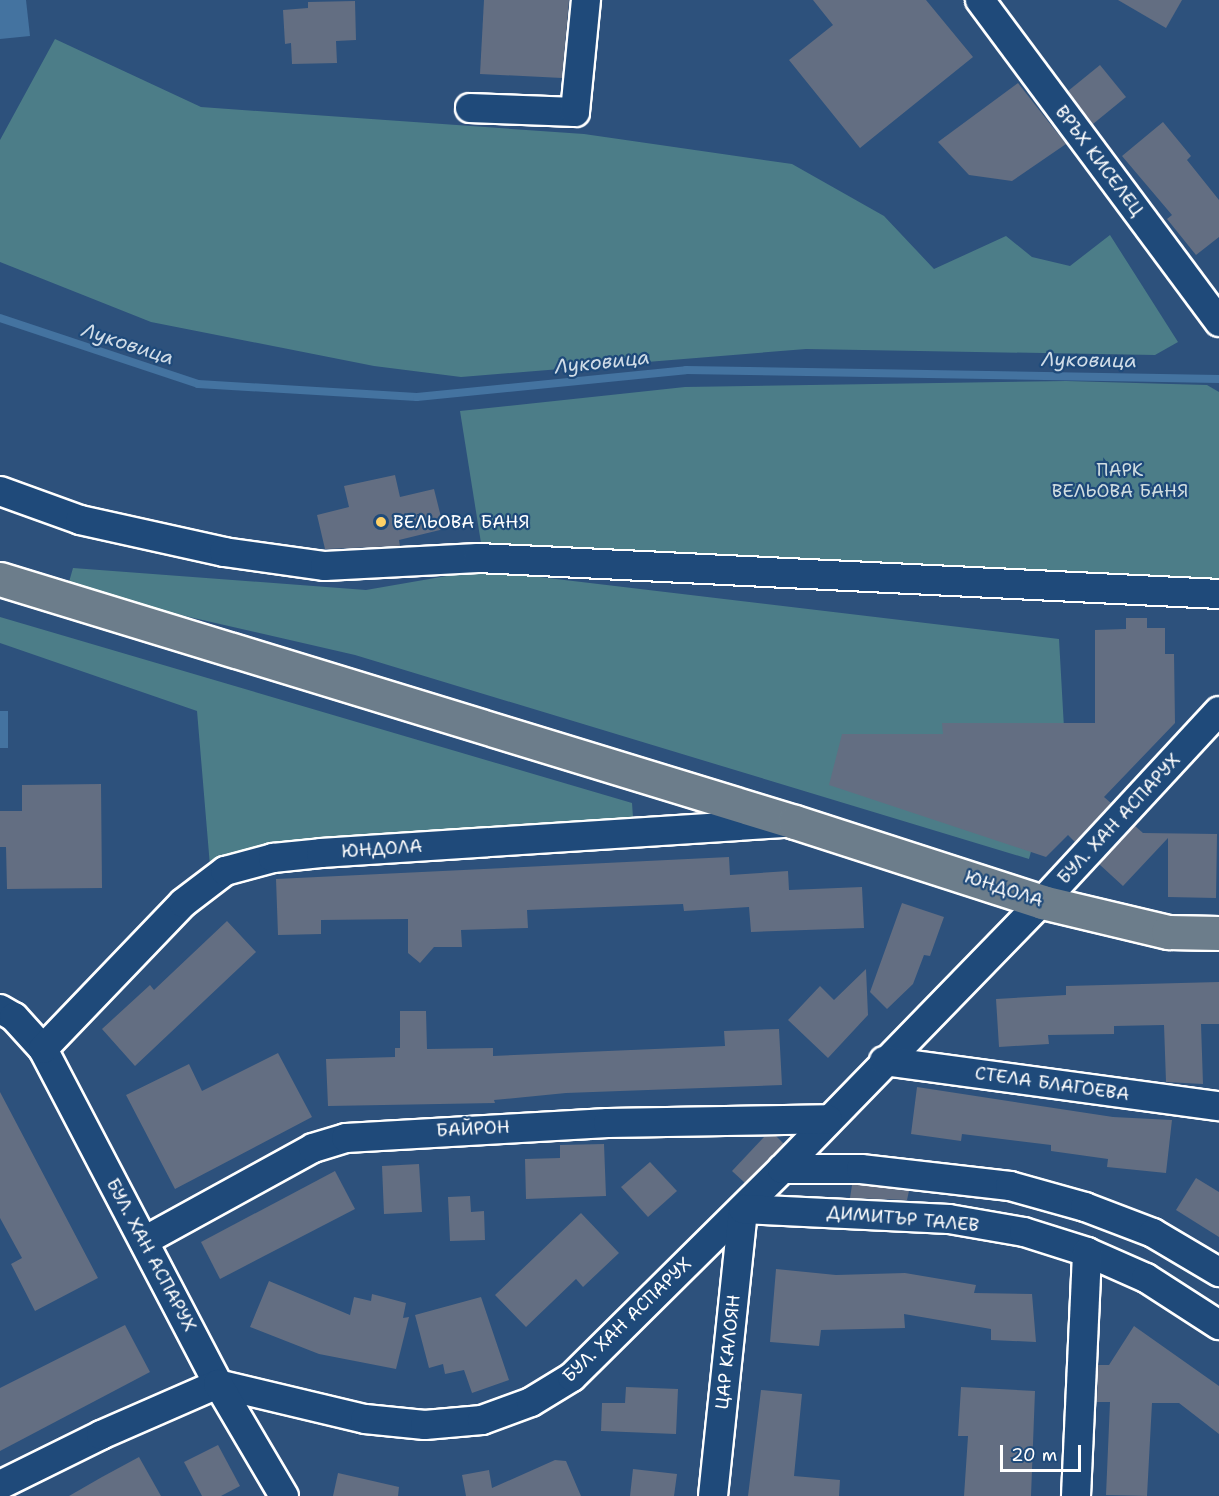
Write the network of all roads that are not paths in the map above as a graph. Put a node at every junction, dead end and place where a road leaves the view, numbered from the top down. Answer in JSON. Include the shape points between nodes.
{"nodes":[{"id":1,"x":586,"y":0,"type":"edge"},
{"id":2,"x":980,"y":0,"type":"edge"},
{"id":3,"x":470,"y":108,"type":"dead end"},
{"id":4,"x":1219,"y":322,"type":"edge"},
{"id":5,"x":0,"y":491,"type":"edge"},
{"id":6,"x":0,"y":579,"type":"edge"},
{"id":7,"x":1219,"y":594,"type":"edge"},
{"id":8,"x":1219,"y":711,"type":"edge"},
{"id":9,"x":795,"y":822,"type":"junction"},
{"id":10,"x":1042,"y":902,"type":"junction"},
{"id":11,"x":1219,"y":933,"type":"edge"},
{"id":12,"x":0,"y":1009,"type":"edge"},
{"id":13,"x":43,"y":1049,"type":"junction"},
{"id":14,"x":885,"y":1061,"type":"junction"},
{"id":15,"x":1219,"y":1106,"type":"edge"},
{"id":16,"x":828,"y":1119,"type":"junction"},
{"id":17,"x":782,"y":1169,"type":"junction"},
{"id":18,"x":743,"y":1209,"type":"junction"},
{"id":19,"x":144,"y":1241,"type":"junction"},
{"id":20,"x":1087,"y":1252,"type":"junction"},
{"id":21,"x":1219,"y":1272,"type":"edge"},
{"id":22,"x":1219,"y":1325,"type":"edge"},
{"id":23,"x":218,"y":1384,"type":"junction"},
{"id":24,"x":0,"y":1485,"type":"edge"},
{"id":25,"x":284,"y":1496,"type":"edge"},
{"id":26,"x":713,"y":1496,"type":"edge"},
{"id":27,"x":1076,"y":1496,"type":"edge"}],
"edges":[{"from":1,"to":3,"type":"street","via":[[575,112]]},
{"from":2,"to":4,"type":"street","name":"ВРЪХ КИСЕЛЕЦ"},
{"from":5,"to":7,"type":"street","via":[[91,523],[224,552],[325,566],[478,558]]},
{"from":6,"to":9,"type":"main road","name":"ЮНДОЛА"},
{"from":8,"to":10,"type":"street","name":"БУЛ. ХАН АСПАРУХ"},
{"from":9,"to":10,"type":"main road","name":"ЮНДОЛА"},
{"from":9,"to":13,"type":"street","name":"ЮНДОЛА","via":[[321,853],[273,858],[225,871],[183,903]]},
{"from":10,"to":11,"type":"main road","name":"ЮНДОЛА","via":[[1168,932]]},
{"from":10,"to":14,"type":"street","name":"БУЛ. ХАН АСПАРУХ"},
{"from":12,"to":13,"type":"street","name":"БУЛ. ХАН АСПАРУХ","via":[[14,1017]]},
{"from":13,"to":19,"type":"street","name":"БУЛ. ХАН АСПАРУХ"},
{"from":14,"to":15,"type":"street","name":"СТЕЛА БЛАГОЕВА"},
{"from":14,"to":16,"type":"street","name":"БУЛ. ХАН АСПАРУХ"},
{"from":16,"to":17,"type":"street","name":"БУЛ. ХАН АСПАРУХ"},
{"from":16,"to":19,"type":"street","name":"БАЙРОН","via":[[608,1123],[346,1138],[313,1148]]},
{"from":17,"to":18,"type":"street","name":"БУЛ. ХАН АСПАРУХ"},
{"from":17,"to":21,"type":"street","via":[[861,1169],[1010,1186],[1085,1207],[1153,1233]]},
{"from":18,"to":20,"type":"street","name":"ДИМИТЪР ТАЛЕВ","via":[[949,1219],[1024,1232]]},
{"from":18,"to":23,"type":"street","name":"БУЛ. ХАН АСПАРУХ","via":[[572,1377],[531,1402],[482,1420],[425,1425],[365,1419]]},
{"from":18,"to":26,"type":"street","name":"ЦАР КАЛОЯН"},
{"from":19,"to":23,"type":"street","name":"БУЛ. ХАН АСПАРУХ"},
{"from":20,"to":22,"type":"street","name":"ДИМИТЪР ТАЛЕВ","via":[[1146,1278]]},
{"from":20,"to":27,"type":"street"},
{"from":23,"to":24,"type":"street"},
{"from":23,"to":25,"type":"street"}]}
